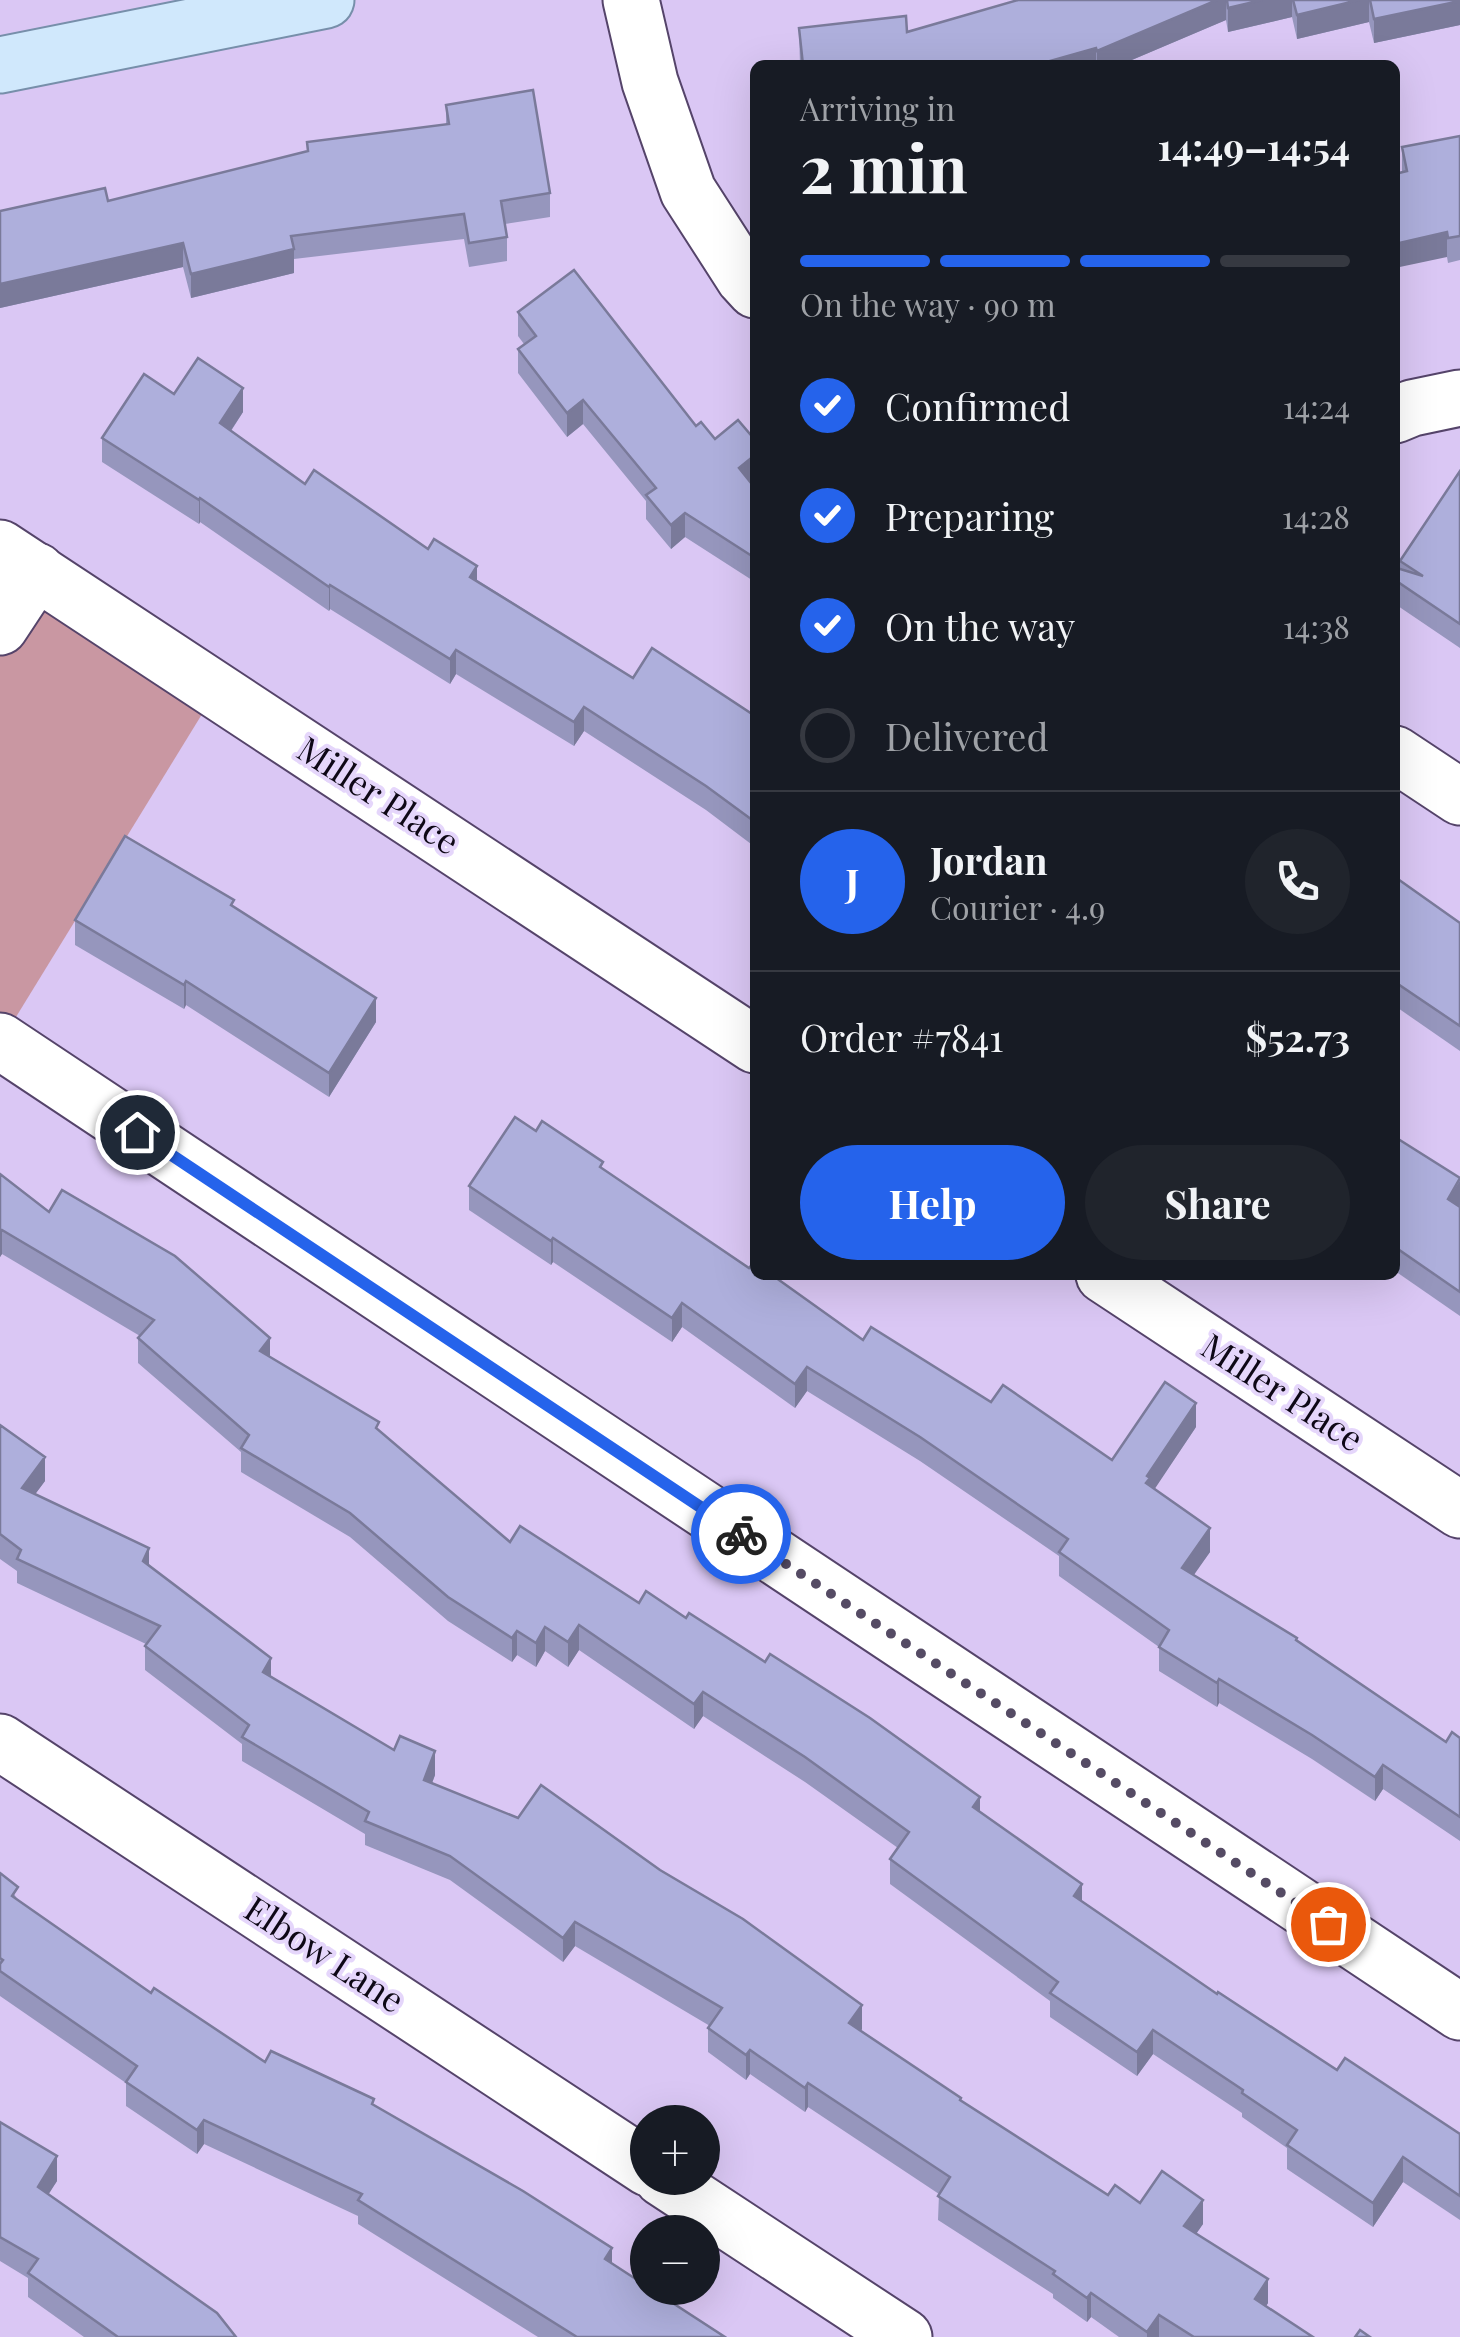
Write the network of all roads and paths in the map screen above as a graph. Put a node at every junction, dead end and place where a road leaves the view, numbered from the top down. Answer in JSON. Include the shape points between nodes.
{"nodes":[{"id":1,"x":326,"y":0,"type":"edge"},
{"id":2,"x":631,"y":0,"type":"edge"},
{"id":3,"x":0,"y":65,"type":"edge"},
{"id":4,"x":750,"y":285,"type":"edge"},
{"id":5,"x":1460,"y":398,"type":"edge"},
{"id":6,"x":1400,"y":413,"type":"edge"},
{"id":7,"x":19,"y":559,"type":"edge"},
{"id":8,"x":0,"y":627,"type":"edge"},
{"id":9,"x":1400,"y":757,"type":"edge"},
{"id":10,"x":1460,"y":797,"type":"edge"},
{"id":11,"x":0,"y":1041,"type":"edge"},
{"id":12,"x":750,"y":1042,"type":"edge"},
{"id":13,"x":1112,"y":1280,"type":"edge"},
{"id":14,"x":1460,"y":1510,"type":"edge"},
{"id":15,"x":0,"y":1742,"type":"edge"},
{"id":16,"x":1460,"y":2012,"type":"edge"},
{"id":17,"x":630,"y":2156,"type":"edge"},
{"id":18,"x":688,"y":2195,"type":"edge"},
{"id":19,"x":904,"y":2337,"type":"edge"}],
"edges":[{"from":1,"to":3,"type":"main road"},
{"from":2,"to":4,"type":"street","via":[[650,82],[688,191]]},
{"from":5,"to":6,"type":"street"},
{"from":7,"to":8,"type":"street"},
{"from":7,"to":12,"type":"street","name":"Miller Place"},
{"from":9,"to":10,"type":"street"},
{"from":11,"to":16,"type":"street"},
{"from":13,"to":14,"type":"street","name":"Miller Place"},
{"from":15,"to":17,"type":"street","name":"Elbow Lane"},
{"from":18,"to":19,"type":"street"}]}
